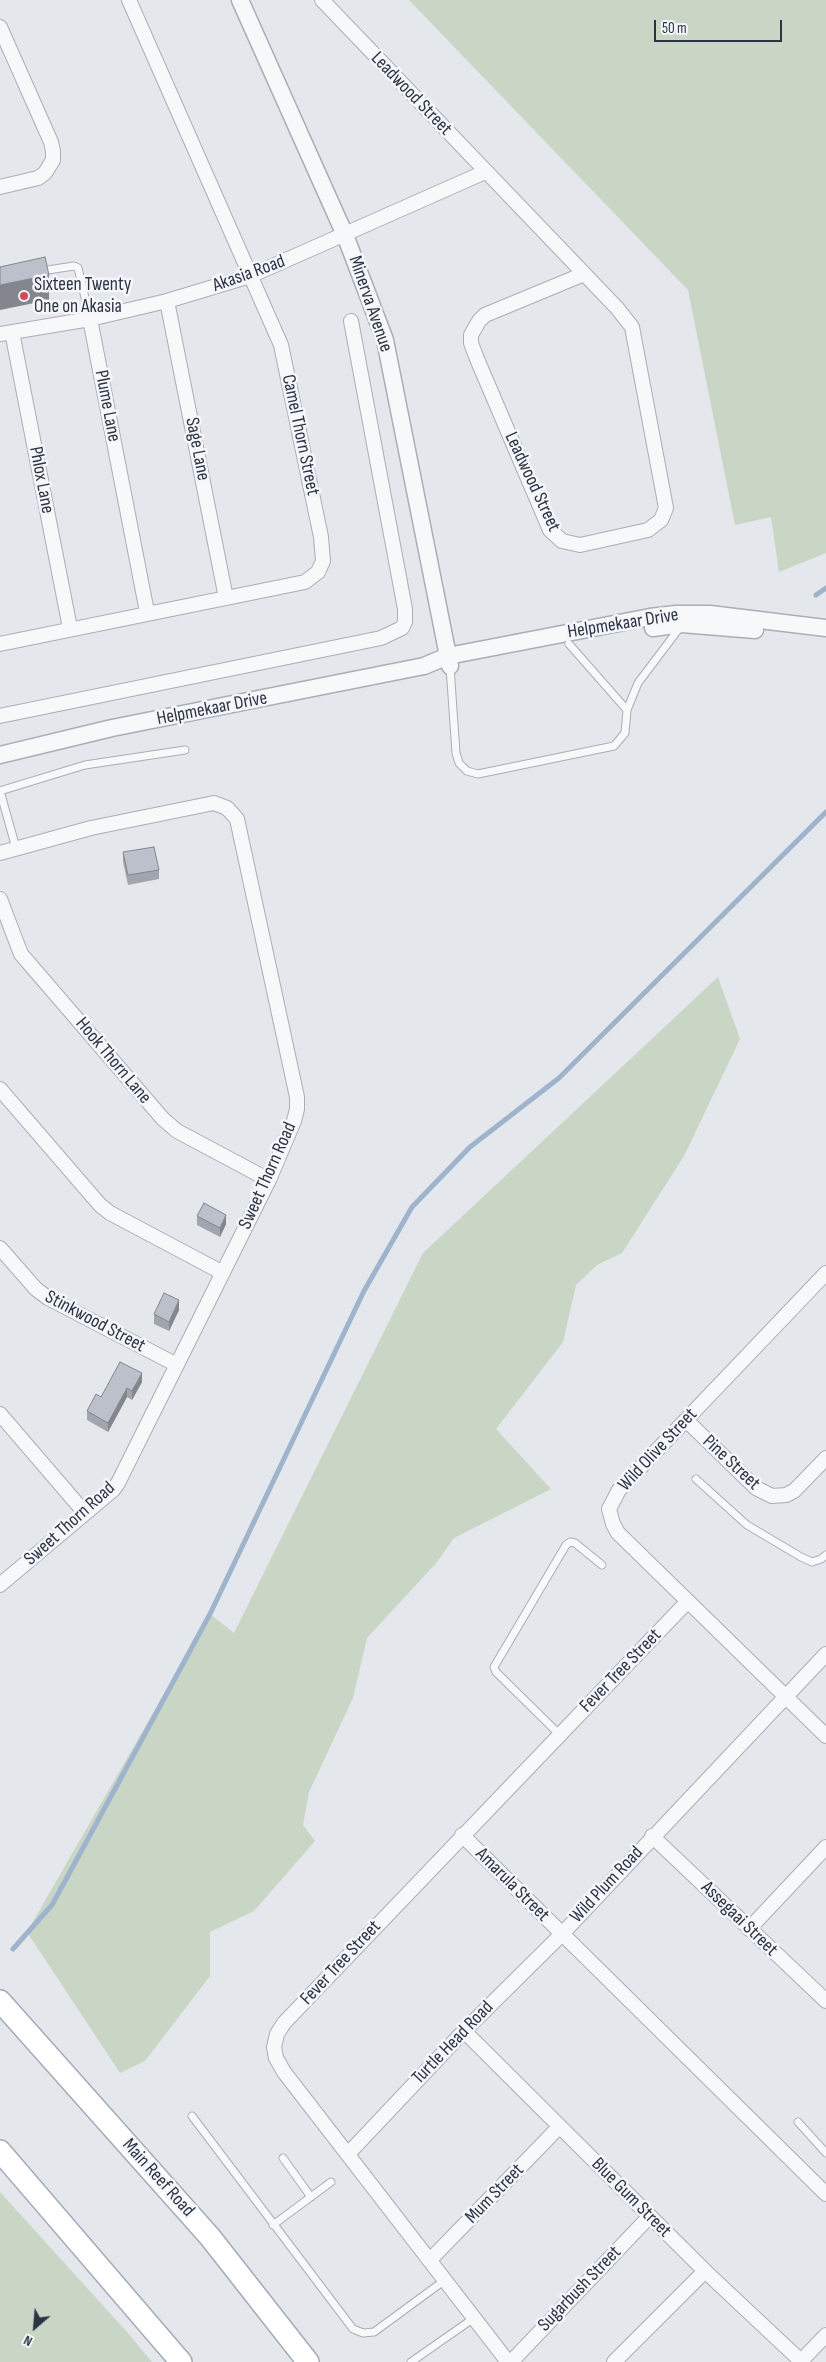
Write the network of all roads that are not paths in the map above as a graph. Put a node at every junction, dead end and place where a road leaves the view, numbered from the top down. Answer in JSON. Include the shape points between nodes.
{"nodes":[{"id":1,"x":129,"y":0,"type":"edge"},
{"id":2,"x":240,"y":0,"type":"edge"},
{"id":3,"x":322,"y":0,"type":"edge"},
{"id":4,"x":0,"y":27,"type":"edge"},
{"id":5,"x":485,"y":172,"type":"junction"},
{"id":6,"x":0,"y":186,"type":"edge"},
{"id":7,"x":345,"y":235,"type":"junction"},
{"id":8,"x":29,"y":272,"type":"edge"},
{"id":9,"x":584,"y":274,"type":"junction"},
{"id":10,"x":250,"y":276,"type":"junction"},
{"id":11,"x":167,"y":302,"type":"junction"},
{"id":12,"x":90,"y":319,"type":"junction"},
{"id":13,"x":352,"y":321,"type":"dead end"},
{"id":14,"x":6,"y":333,"type":"edge"},
{"id":15,"x":226,"y":598,"type":"junction"},
{"id":16,"x":148,"y":612,"type":"junction"},
{"id":17,"x":682,"y":624,"type":"junction"},
{"id":18,"x":70,"y":628,"type":"junction"},
{"id":19,"x":826,"y":628,"type":"edge"},
{"id":20,"x":826,"y":638,"type":"edge"},
{"id":21,"x":0,"y":644,"type":"edge"},
{"id":22,"x":569,"y":644,"type":"junction"},
{"id":23,"x":449,"y":661,"type":"junction"},
{"id":24,"x":627,"y":710,"type":"junction"},
{"id":25,"x":0,"y":716,"type":"edge"},
{"id":26,"x":185,"y":750,"type":"dead end"},
{"id":27,"x":0,"y":755,"type":"edge"},
{"id":28,"x":0,"y":791,"type":"edge"},
{"id":29,"x":16,"y":848,"type":"junction"},
{"id":30,"x":0,"y":853,"type":"edge"},
{"id":31,"x":0,"y":899,"type":"edge"},
{"id":32,"x":0,"y":1089,"type":"edge"},
{"id":33,"x":269,"y":1180,"type":"junction"},
{"id":34,"x":0,"y":1248,"type":"edge"},
{"id":35,"x":223,"y":1273,"type":"junction"},
{"id":36,"x":826,"y":1273,"type":"edge"},
{"id":37,"x":177,"y":1365,"type":"junction"},
{"id":38,"x":0,"y":1414,"type":"edge"},
{"id":39,"x":686,"y":1420,"type":"junction"},
{"id":40,"x":825,"y":1460,"type":"edge"},
{"id":41,"x":696,"y":1480,"type":"dead end"},
{"id":42,"x":85,"y":1513,"type":"junction"},
{"id":43,"x":826,"y":1555,"type":"edge"},
{"id":44,"x":602,"y":1565,"type":"dead end"},
{"id":45,"x":0,"y":1585,"type":"edge"},
{"id":46,"x":688,"y":1601,"type":"junction"},
{"id":47,"x":826,"y":1654,"type":"edge"},
{"id":48,"x":786,"y":1697,"type":"junction"},
{"id":49,"x":559,"y":1734,"type":"junction"},
{"id":50,"x":826,"y":1736,"type":"edge"},
{"id":51,"x":462,"y":1835,"type":"junction"},
{"id":52,"x":652,"y":1836,"type":"junction"},
{"id":53,"x":826,"y":1847,"type":"edge"},
{"id":54,"x":749,"y":1929,"type":"junction"},
{"id":55,"x":561,"y":1935,"type":"junction"},
{"id":56,"x":0,"y":2001,"type":"edge"},
{"id":57,"x":826,"y":2001,"type":"edge"},
{"id":58,"x":464,"y":2031,"type":"junction"},
{"id":59,"x":192,"y":2116,"type":"dead end"},
{"id":60,"x":798,"y":2122,"type":"dead end"},
{"id":61,"x":559,"y":2127,"type":"junction"},
{"id":62,"x":0,"y":2151,"type":"edge"},
{"id":63,"x":826,"y":2153,"type":"edge"},
{"id":64,"x":348,"y":2154,"type":"junction"},
{"id":65,"x":283,"y":2158,"type":"dead end"},
{"id":66,"x":332,"y":2182,"type":"dead end"},
{"id":67,"x":826,"y":2194,"type":"edge"},
{"id":68,"x":311,"y":2197,"type":"junction"},
{"id":69,"x":649,"y":2216,"type":"junction"},
{"id":70,"x":273,"y":2225,"type":"junction"},
{"id":71,"x":430,"y":2260,"type":"junction"},
{"id":72,"x":705,"y":2271,"type":"junction"},
{"id":73,"x":445,"y":2280,"type":"junction"},
{"id":74,"x":474,"y":2318,"type":"junction"},
{"id":75,"x":826,"y":2335,"type":"edge"},
{"id":76,"x":181,"y":2362,"type":"edge"},
{"id":77,"x":308,"y":2362,"type":"edge"},
{"id":78,"x":411,"y":2362,"type":"edge"},
{"id":79,"x":509,"y":2362,"type":"edge"},
{"id":80,"x":614,"y":2362,"type":"edge"},
{"id":81,"x":801,"y":2362,"type":"edge"}],
"edges":[{"from":1,"to":10,"type":"street","name":"Camel Thorn Street"},
{"from":2,"to":7,"type":"street","name":"Minerva Avenue"},
{"from":3,"to":5,"type":"street","name":"Leadwood Street"},
{"from":4,"to":6,"type":"street","via":[[53,152],[53,160],[38,178]]},
{"from":5,"to":7,"type":"street","name":"Akasia Road"},
{"from":5,"to":9,"type":"street","name":"Leadwood Street"},
{"from":7,"to":10,"type":"street","name":"Akasia Road"},
{"from":7,"to":23,"type":"street","name":"Minerva Avenue","via":[[385,340]]},
{"from":8,"to":12,"type":"lane","name":"Plume Lane","via":[[78,268]]},
{"from":9,"to":9,"type":"street","name":"Leadwood Street","via":[[486,315],[471,335],[477,359],[550,530],[562,541],[580,545],[648,530],[661,520],[666,508],[632,327]]},
{"from":10,"to":11,"type":"street","name":"Akasia Road"},
{"from":10,"to":15,"type":"street","name":"Camel Thorn Street","via":[[281,345],[323,561],[318,572],[305,582]]},
{"from":11,"to":12,"type":"street","name":"Akasia Road"},
{"from":11,"to":15,"type":"street","name":"Sage Lane"},
{"from":12,"to":14,"type":"street","name":"Akasia Road"},
{"from":12,"to":16,"type":"street","name":"Plume Lane"},
{"from":13,"to":25,"type":"street","via":[[406,609],[402,628],[381,638]]},
{"from":14,"to":18,"type":"street","name":"Phlox Lane"},
{"from":15,"to":16,"type":"street","name":"Camel Thorn Street"},
{"from":16,"to":18,"type":"street","name":"Camel Thorn Street"},
{"from":17,"to":20,"type":"street","name":"Helpmekaar Drive"},
{"from":17,"to":22,"type":"street","name":"Helpmekaar Drive"},
{"from":17,"to":24,"type":"lane","via":[[638,683]]},
{"from":18,"to":21,"type":"street","name":"Camel Thorn Street"},
{"from":19,"to":23,"type":"street","name":"Helpmekaar Drive","via":[[710,614],[676,614]]},
{"from":22,"to":23,"type":"street","name":"Helpmekaar Drive"},
{"from":22,"to":24,"type":"lane"},
{"from":23,"to":24,"type":"lane","via":[[456,753],[459,763],[467,771],[478,774],[614,746],[625,733]]},
{"from":23,"to":27,"type":"street","name":"Helpmekaar Drive","via":[[112,728]]},
{"from":26,"to":28,"type":"lane","via":[[85,765]]},
{"from":28,"to":29,"type":"lane"},
{"from":29,"to":30,"type":"street","name":"Sweet Thorn Road"},
{"from":29,"to":33,"type":"street","name":"Sweet Thorn Road","via":[[91,828],[214,803],[233,813],[237,819],[297,1097],[294,1121]]},
{"from":31,"to":33,"type":"street","name":"Hook Thorn Lane","via":[[21,954],[163,1119],[188,1137]]},
{"from":32,"to":35,"type":"street","via":[[104,1208]]},
{"from":33,"to":35,"type":"street","name":"Sweet Thorn Road"},
{"from":34,"to":37,"type":"street","name":"Stinkwood Street","via":[[48,1298]]},
{"from":35,"to":37,"type":"street","name":"Sweet Thorn Road"},
{"from":36,"to":39,"type":"street","name":"Wild Olive Street"},
{"from":37,"to":42,"type":"street","name":"Sweet Thorn Road","via":[[118,1483]]},
{"from":38,"to":42,"type":"street"},
{"from":39,"to":40,"type":"street","name":"Pine Street","via":[[756,1488],[772,1496],[794,1491]]},
{"from":39,"to":46,"type":"street","name":"Wild Olive Street","via":[[619,1490],[610,1509],[612,1524],[618,1533]]},
{"from":41,"to":43,"type":"lane","via":[[747,1526],[793,1553],[812,1562]]},
{"from":42,"to":45,"type":"street","name":"Sweet Thorn Road"},
{"from":44,"to":49,"type":"lane","via":[[574,1543],[566,1545],[495,1661],[496,1672]]},
{"from":46,"to":48,"type":"street","name":"Wild Olive Street"},
{"from":46,"to":49,"type":"street","name":"Fever Tree Street"},
{"from":47,"to":48,"type":"street","name":"Wild Plum Road"},
{"from":48,"to":50,"type":"street","name":"Wild Olive Street"},
{"from":48,"to":52,"type":"street","name":"Wild Plum Road"},
{"from":49,"to":51,"type":"street","name":"Fever Tree Street"},
{"from":51,"to":55,"type":"street","name":"Amarula Street"},
{"from":51,"to":64,"type":"street","name":"Fever Tree Street","via":[[284,2023],[278,2034],[274,2047],[280,2065]]},
{"from":52,"to":54,"type":"street","name":"Assegaai Street"},
{"from":52,"to":55,"type":"street","name":"Wild Plum Road"},
{"from":53,"to":54,"type":"street"},
{"from":54,"to":57,"type":"street","name":"Assegaai Street"},
{"from":55,"to":58,"type":"street","name":"Turtle Head Road"},
{"from":55,"to":67,"type":"street","name":"Wild Plum Road"},
{"from":56,"to":77,"type":"main road","name":"Main Reef Road","via":[[210,2237]]},
{"from":58,"to":61,"type":"street","name":"Blue Gum Street"},
{"from":58,"to":64,"type":"street","name":"Turtle Head Road"},
{"from":59,"to":70,"type":"lane"},
{"from":60,"to":63,"type":"lane"},
{"from":61,"to":69,"type":"street","name":"Blue Gum Street"},
{"from":61,"to":71,"type":"street","name":"Mum Street"},
{"from":62,"to":76,"type":"main road"},
{"from":64,"to":71,"type":"street","name":"Fever Tree Street"},
{"from":65,"to":68,"type":"lane"},
{"from":66,"to":68,"type":"lane"},
{"from":68,"to":70,"type":"lane"},
{"from":69,"to":72,"type":"street","name":"Blue Gum Street"},
{"from":69,"to":79,"type":"street","name":"Sugarbush Street"},
{"from":70,"to":73,"type":"lane","via":[[346,2321],[363,2333],[374,2332]]},
{"from":71,"to":73,"type":"street","name":"Fever Tree Street"},
{"from":72,"to":80,"type":"street"},
{"from":72,"to":81,"type":"street","name":"Blue Gum Street"},
{"from":73,"to":74,"type":"street","name":"Fever Tree Street"},
{"from":74,"to":78,"type":"lane"},
{"from":74,"to":79,"type":"street","name":"Fever Tree Street"},
{"from":75,"to":81,"type":"street"}]}
